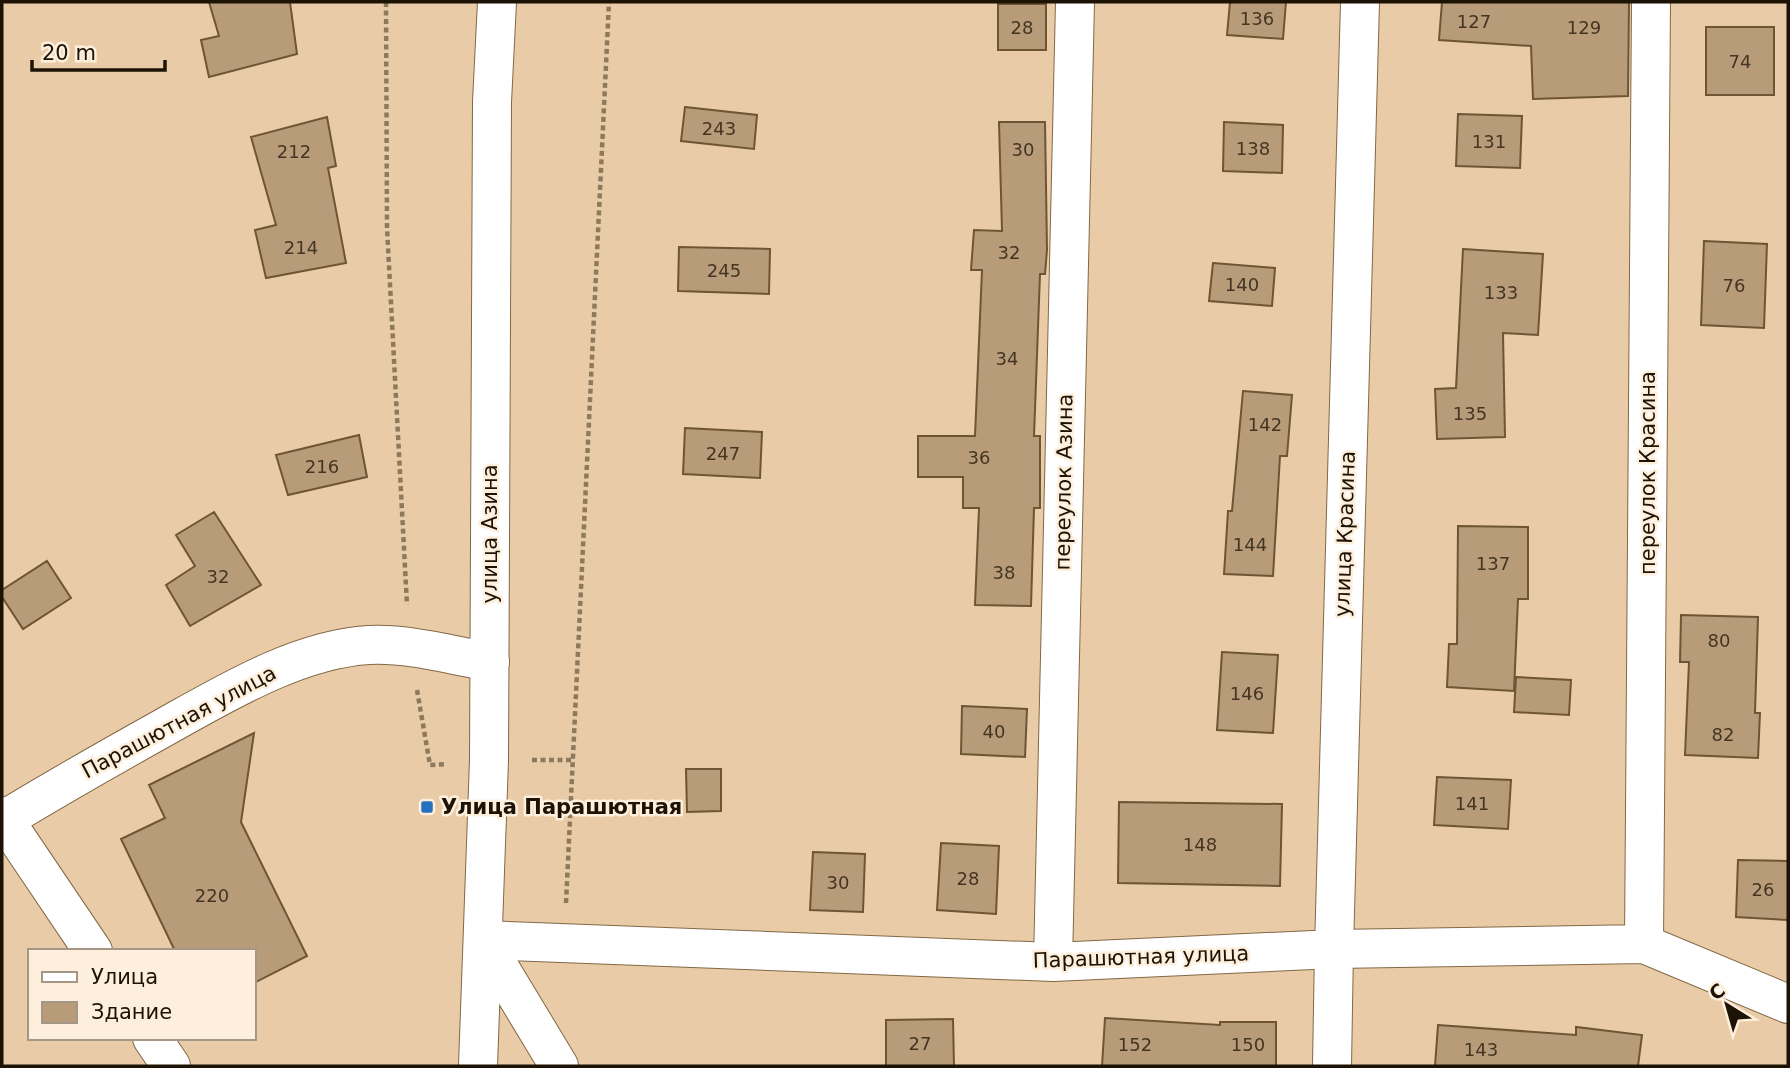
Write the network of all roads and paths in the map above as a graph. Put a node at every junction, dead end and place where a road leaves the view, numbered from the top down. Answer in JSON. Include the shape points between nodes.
{"nodes":[{"id":1,"x":386,"y":2,"type":"edge"},
{"id":2,"x":497,"y":2,"type":"edge"},
{"id":3,"x":609,"y":2,"type":"edge"},
{"id":4,"x":1075,"y":2,"type":"edge"},
{"id":5,"x":1360,"y":2,"type":"edge"},
{"id":6,"x":1651,"y":2,"type":"edge"},
{"id":7,"x":409,"y":648,"type":"junction"},
{"id":8,"x":490,"y":662,"type":"junction"},
{"id":9,"x":3,"y":819,"type":"edge"},
{"id":10,"x":483,"y":940,"type":"junction"},
{"id":11,"x":565,"y":943,"type":"junction"},
{"id":12,"x":1644,"y":944,"type":"junction"},
{"id":13,"x":92,"y":949,"type":"edge"},
{"id":14,"x":1334,"y":949,"type":"junction"},
{"id":15,"x":1052,"y":962,"type":"junction"},
{"id":16,"x":1788,"y":1004,"type":"edge"},
{"id":17,"x":153,"y":1040,"type":"edge"},
{"id":18,"x":171,"y":1066,"type":"edge"},
{"id":19,"x":478,"y":1066,"type":"edge"},
{"id":20,"x":559,"y":1066,"type":"edge"},
{"id":21,"x":1332,"y":1066,"type":"edge"}],
"edges":[{"from":1,"to":7,"type":"path","via":[[387,228]]},
{"from":2,"to":8,"type":"street","name":"улица Азина","via":[[492,116]]},
{"from":3,"to":11,"type":"path"},
{"from":4,"to":15,"type":"street","name":"переулок Азина"},
{"from":5,"to":14,"type":"street","name":"улица Красина"},
{"from":6,"to":12,"type":"street","name":"переулок Красина"},
{"from":7,"to":8,"type":"street","name":"Парашютная улица"},
{"from":7,"to":9,"type":"street","name":"Парашютная улица","via":[[370,645],[327,650],[282,666],[209,702]]},
{"from":8,"to":10,"type":"street","name":"улица Азина"},
{"from":9,"to":13,"type":"street"},
{"from":10,"to":11,"type":"street","name":"Парашютная улица"},
{"from":10,"to":19,"type":"street","name":"улица Азина"},
{"from":10,"to":20,"type":"street"},
{"from":11,"to":15,"type":"street","name":"Парашютная улица"},
{"from":12,"to":14,"type":"street","name":"Парашютная улица"},
{"from":12,"to":16,"type":"street","name":"Парашютная улица"},
{"from":14,"to":15,"type":"street","name":"Парашютная улица"},
{"from":14,"to":21,"type":"street","name":"улица Красина"},
{"from":17,"to":18,"type":"street"}]}
